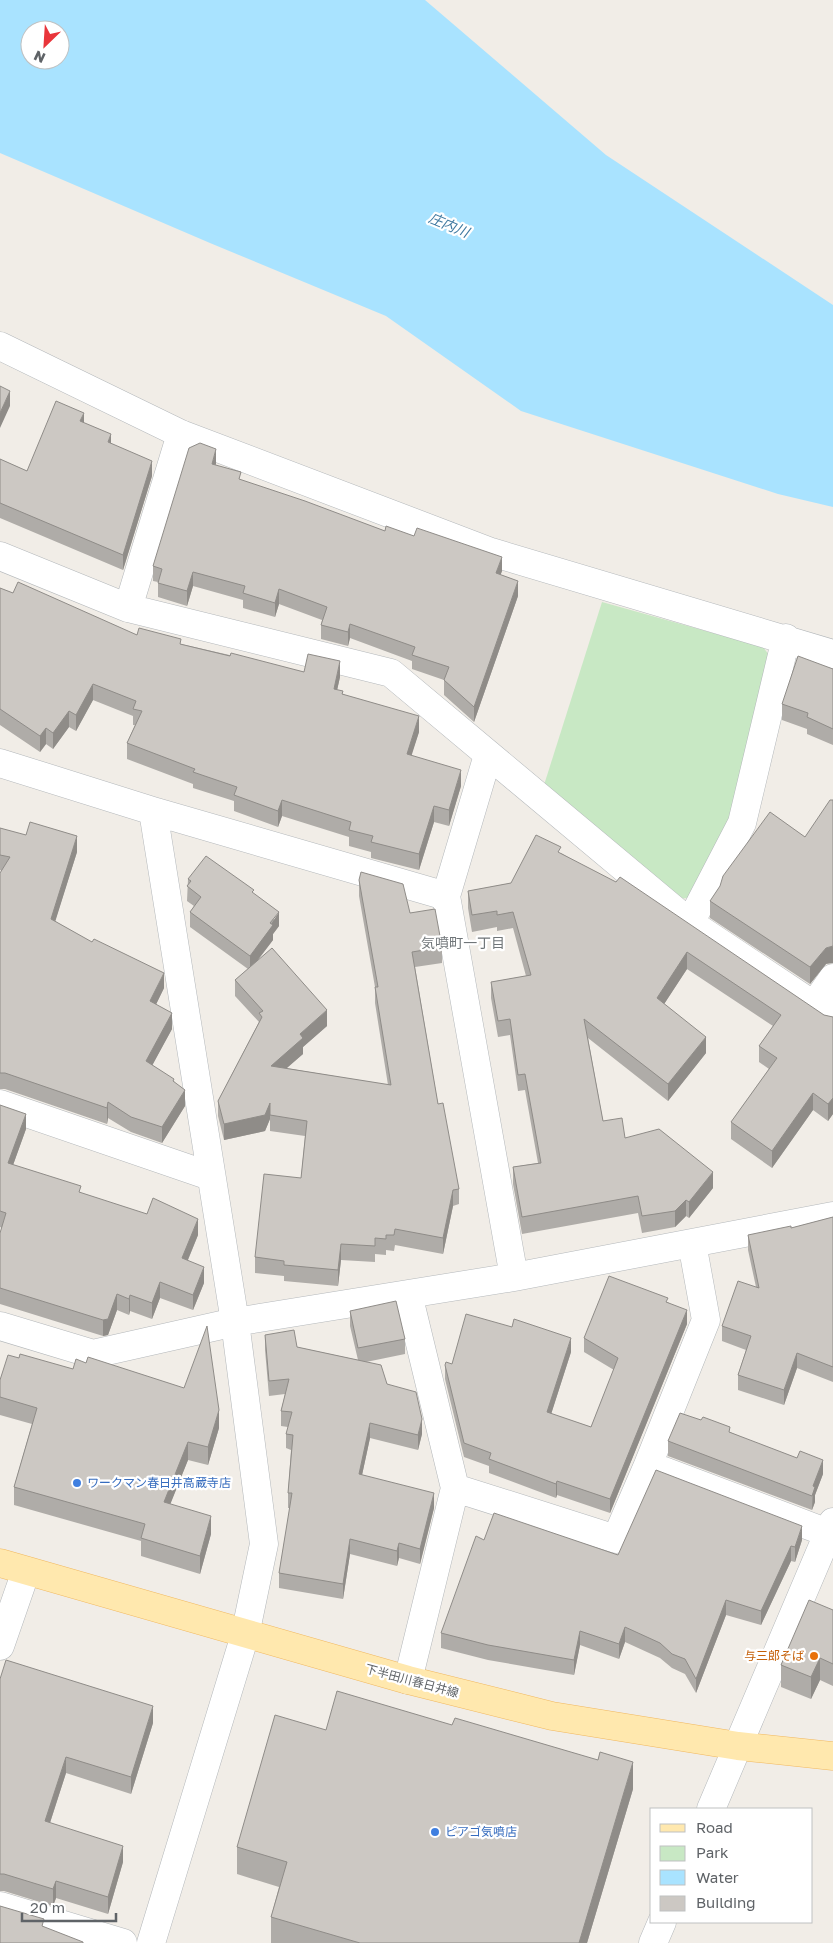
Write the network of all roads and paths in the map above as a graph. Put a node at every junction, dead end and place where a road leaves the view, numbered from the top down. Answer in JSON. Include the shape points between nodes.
{"nodes":[{"id":1,"x":0,"y":346,"type":"edge"},
{"id":2,"x":181,"y":434,"type":"junction"},
{"id":3,"x":0,"y":556,"type":"edge"},
{"id":4,"x":128,"y":608,"type":"junction"},
{"id":5,"x":786,"y":638,"type":"junction"},
{"id":6,"x":833,"y":654,"type":"edge"},
{"id":7,"x":488,"y":755,"type":"junction"},
{"id":8,"x":0,"y":763,"type":"edge"},
{"id":9,"x":153,"y":811,"type":"junction"},
{"id":10,"x":446,"y":896,"type":"junction"},
{"id":11,"x":690,"y":923,"type":"junction"},
{"id":12,"x":833,"y":978,"type":"edge"},
{"id":13,"x":823,"y":1011,"type":"edge"},
{"id":14,"x":0,"y":1104,"type":"edge"},
{"id":15,"x":210,"y":1176,"type":"junction"},
{"id":16,"x":833,"y":1216,"type":"edge"},
{"id":17,"x":692,"y":1243,"type":"junction"},
{"id":18,"x":514,"y":1277,"type":"junction"},
{"id":19,"x":408,"y":1294,"type":"junction"},
{"id":20,"x":236,"y":1322,"type":"junction"},
{"id":21,"x":0,"y":1326,"type":"edge"},
{"id":22,"x":648,"y":1465,"type":"junction"},
{"id":23,"x":455,"y":1488,"type":"junction"},
{"id":24,"x":831,"y":1528,"type":"edge"},
{"id":25,"x":0,"y":1563,"type":"edge"},
{"id":26,"x":26,"y":1571,"type":"junction"},
{"id":27,"x":245,"y":1635,"type":"junction"},
{"id":28,"x":0,"y":1646,"type":"edge"},
{"id":29,"x":408,"y":1680,"type":"junction"},
{"id":30,"x":738,"y":1746,"type":"junction"},
{"id":31,"x":833,"y":1756,"type":"edge"},
{"id":32,"x":710,"y":1808,"type":"edge"},
{"id":33,"x":0,"y":1906,"type":"edge"},
{"id":34,"x":662,"y":1923,"type":"edge"},
{"id":35,"x":123,"y":1943,"type":"edge"},
{"id":36,"x":151,"y":1943,"type":"edge"},
{"id":37,"x":653,"y":1943,"type":"edge"}],
"edges":[{"from":1,"to":2,"type":"street"},
{"from":2,"to":4,"type":"street"},
{"from":2,"to":5,"type":"street","via":[[491,552]]},
{"from":3,"to":4,"type":"street"},
{"from":4,"to":7,"type":"street","via":[[391,673]]},
{"from":5,"to":6,"type":"street"},
{"from":5,"to":11,"type":"street","via":[[742,823]]},
{"from":7,"to":10,"type":"street"},
{"from":7,"to":11,"type":"street"},
{"from":8,"to":9,"type":"street"},
{"from":9,"to":10,"type":"street"},
{"from":9,"to":15,"type":"street"},
{"from":10,"to":18,"type":"street"},
{"from":11,"to":13,"type":"street"},
{"from":12,"to":13,"type":"street"},
{"from":14,"to":15,"type":"street"},
{"from":15,"to":20,"type":"street"},
{"from":16,"to":17,"type":"street"},
{"from":17,"to":18,"type":"street"},
{"from":17,"to":22,"type":"street","via":[[706,1320]]},
{"from":18,"to":19,"type":"street"},
{"from":19,"to":20,"type":"street"},
{"from":19,"to":23,"type":"street"},
{"from":20,"to":21,"type":"street","via":[[93,1354]]},
{"from":20,"to":27,"type":"street","via":[[264,1544]]},
{"from":22,"to":23,"type":"street","via":[[616,1540]]},
{"from":22,"to":24,"type":"street"},
{"from":23,"to":29,"type":"street"},
{"from":24,"to":30,"type":"street"},
{"from":25,"to":26,"type":"main road","name":"下半田川春日井線"},
{"from":26,"to":27,"type":"main road","name":"下半田川春日井線"},
{"from":26,"to":28,"type":"street"},
{"from":27,"to":29,"type":"main road","name":"下半田川春日井線"},
{"from":27,"to":36,"type":"street"},
{"from":29,"to":30,"type":"main road","name":"下半田川春日井線","via":[[552,1716]]},
{"from":30,"to":31,"type":"main road","name":"下半田川春日井線"},
{"from":30,"to":32,"type":"street"},
{"from":33,"to":35,"type":"street"},
{"from":34,"to":37,"type":"street"}]}
